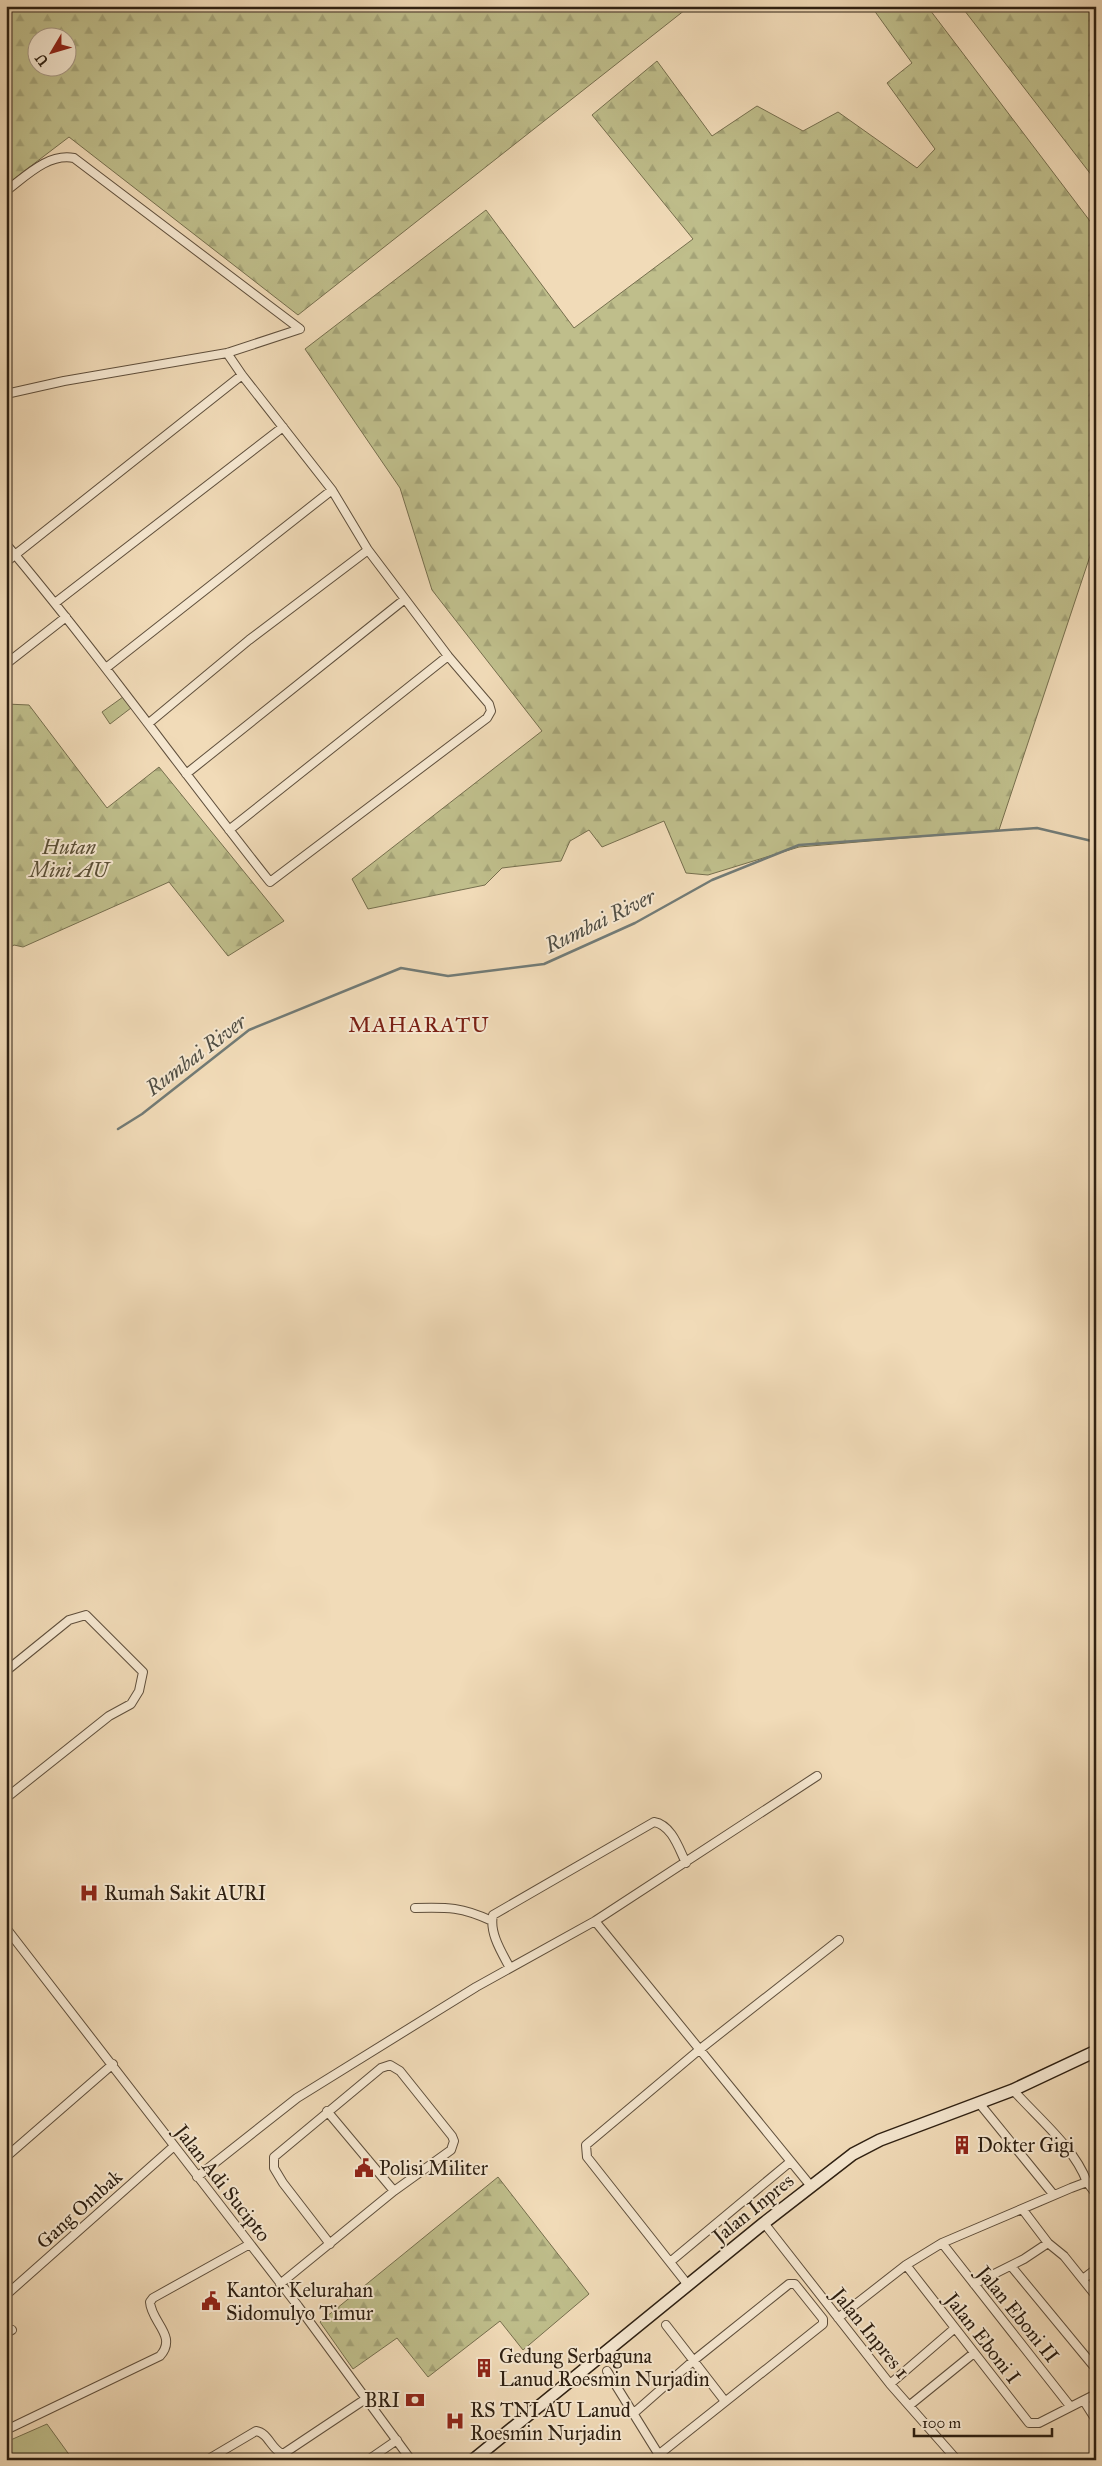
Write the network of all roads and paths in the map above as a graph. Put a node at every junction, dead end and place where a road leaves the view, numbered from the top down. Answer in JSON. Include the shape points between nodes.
{"nodes":[{"id":1,"x":6,"y":191,"type":"edge"},
{"id":2,"x":228,"y":353,"type":"junction"},
{"id":3,"x":242,"y":375,"type":"junction"},
{"id":4,"x":6,"y":394,"type":"edge"},
{"id":5,"x":283,"y":427,"type":"junction"},
{"id":6,"x":332,"y":490,"type":"junction"},
{"id":7,"x":6,"y":544,"type":"edge"},
{"id":8,"x":368,"y":550,"type":"junction"},
{"id":9,"x":16,"y":555,"type":"junction"},
{"id":10,"x":6,"y":562,"type":"edge"},
{"id":11,"x":406,"y":599,"type":"junction"},
{"id":12,"x":54,"y":602,"type":"junction"},
{"id":13,"x":66,"y":617,"type":"junction"},
{"id":14,"x":448,"y":656,"type":"junction"},
{"id":15,"x":6,"y":664,"type":"edge"},
{"id":16,"x":106,"y":668,"type":"junction"},
{"id":17,"x":149,"y":723,"type":"junction"},
{"id":18,"x":186,"y":774,"type":"junction"},
{"id":19,"x":229,"y":830,"type":"junction"},
{"id":20,"x":6,"y":1671,"type":"edge"},
{"id":21,"x":817,"y":1776,"type":"dead end"},
{"id":22,"x":6,"y":1798,"type":"edge"},
{"id":23,"x":686,"y":1863,"type":"junction"},
{"id":24,"x":415,"y":1908,"type":"dead end"},
{"id":25,"x":492,"y":1921,"type":"junction"},
{"id":26,"x":595,"y":1921,"type":"junction"},
{"id":27,"x":6,"y":1928,"type":"edge"},
{"id":28,"x":13,"y":1937,"type":"junction"},
{"id":29,"x":839,"y":1940,"type":"dead end"},
{"id":30,"x":6,"y":1943,"type":"edge"},
{"id":31,"x":510,"y":1968,"type":"junction"},
{"id":32,"x":699,"y":2050,"type":"junction"},
{"id":33,"x":1096,"y":2051,"type":"edge"},
{"id":34,"x":113,"y":2064,"type":"junction"},
{"id":35,"x":1013,"y":2090,"type":"junction"},
{"id":36,"x":979,"y":2103,"type":"junction"},
{"id":37,"x":327,"y":2111,"type":"junction"},
{"id":38,"x":174,"y":2147,"type":"junction"},
{"id":39,"x":6,"y":2157,"type":"edge"},
{"id":40,"x":790,"y":2162,"type":"junction"},
{"id":41,"x":197,"y":2177,"type":"junction"},
{"id":42,"x":1087,"y":2182,"type":"junction"},
{"id":43,"x":810,"y":2185,"type":"junction"},
{"id":44,"x":394,"y":2191,"type":"junction"},
{"id":45,"x":1053,"y":2194,"type":"junction"},
{"id":46,"x":1096,"y":2194,"type":"edge"},
{"id":47,"x":1023,"y":2210,"type":"junction"},
{"id":48,"x":764,"y":2223,"type":"junction"},
{"id":49,"x":942,"y":2243,"type":"junction"},
{"id":50,"x":1048,"y":2243,"type":"junction"},
{"id":51,"x":250,"y":2244,"type":"junction"},
{"id":52,"x":330,"y":2244,"type":"junction"},
{"id":53,"x":670,"y":2262,"type":"junction"},
{"id":54,"x":906,"y":2265,"type":"junction"},
{"id":55,"x":1011,"y":2266,"type":"junction"},
{"id":56,"x":1096,"y":2270,"type":"edge"},
{"id":57,"x":1083,"y":2279,"type":"junction"},
{"id":58,"x":280,"y":2284,"type":"junction"},
{"id":59,"x":974,"y":2284,"type":"junction"},
{"id":60,"x":688,"y":2285,"type":"junction"},
{"id":61,"x":6,"y":2295,"type":"edge"},
{"id":62,"x":1096,"y":2296,"type":"edge"},
{"id":63,"x":838,"y":2318,"type":"junction"},
{"id":64,"x":666,"y":2325,"type":"dead end"},
{"id":65,"x":954,"y":2328,"type":"junction"},
{"id":66,"x":974,"y":2354,"type":"junction"},
{"id":67,"x":693,"y":2361,"type":"junction"},
{"id":68,"x":1096,"y":2369,"type":"edge"},
{"id":69,"x":607,"y":2371,"type":"dead end"},
{"id":70,"x":890,"y":2384,"type":"junction"},
{"id":71,"x":1096,"y":2394,"type":"edge"},
{"id":72,"x":367,"y":2398,"type":"junction"},
{"id":73,"x":724,"y":2400,"type":"junction"},
{"id":74,"x":1084,"y":2401,"type":"junction"},
{"id":75,"x":910,"y":2405,"type":"junction"},
{"id":76,"x":1070,"y":2406,"type":"junction"},
{"id":77,"x":634,"y":2413,"type":"junction"},
{"id":78,"x":1096,"y":2420,"type":"edge"},
{"id":79,"x":6,"y":2430,"type":"edge"},
{"id":80,"x":397,"y":2440,"type":"junction"},
{"id":81,"x":655,"y":2457,"type":"edge"},
{"id":82,"x":206,"y":2460,"type":"edge"},
{"id":83,"x":368,"y":2460,"type":"edge"},
{"id":84,"x":412,"y":2460,"type":"edge"},
{"id":85,"x":473,"y":2460,"type":"edge"},
{"id":86,"x":957,"y":2460,"type":"edge"}],
"edges":[{"from":1,"to":2,"type":"street","via":[[54,159],[74,158],[300,329]]},
{"from":2,"to":3,"type":"street"},
{"from":2,"to":4,"type":"street"},
{"from":3,"to":5,"type":"street"},
{"from":3,"to":9,"type":"street"},
{"from":5,"to":6,"type":"street"},
{"from":5,"to":12,"type":"street"},
{"from":6,"to":8,"type":"street"},
{"from":6,"to":16,"type":"street"},
{"from":7,"to":9,"type":"street"},
{"from":8,"to":11,"type":"street"},
{"from":8,"to":17,"type":"street","via":[[249,640]]},
{"from":9,"to":10,"type":"street"},
{"from":9,"to":12,"type":"street"},
{"from":11,"to":14,"type":"street"},
{"from":11,"to":18,"type":"street"},
{"from":12,"to":13,"type":"street"},
{"from":13,"to":15,"type":"street"},
{"from":13,"to":16,"type":"street"},
{"from":14,"to":19,"type":"street"},
{"from":14,"to":19,"type":"street","via":[[489,704],[491,711],[487,718],[270,882]]},
{"from":16,"to":17,"type":"street"},
{"from":17,"to":18,"type":"street"},
{"from":18,"to":19,"type":"street"},
{"from":20,"to":22,"type":"street","via":[[69,1620],[86,1615],[143,1672],[139,1691],[131,1704],[110,1716]]},
{"from":21,"to":23,"type":"street"},
{"from":23,"to":25,"type":"street","via":[[673,1836],[660,1823],[654,1822],[494,1915]]},
{"from":23,"to":26,"type":"street"},
{"from":24,"to":25,"type":"street","via":[[449,1906]]},
{"from":25,"to":31,"type":"street","via":[[496,1940]]},
{"from":26,"to":31,"type":"street"},
{"from":26,"to":32,"type":"street"},
{"from":27,"to":28,"type":"street","name":"Jalan Adi Sucipto"},
{"from":28,"to":30,"type":"street"},
{"from":28,"to":34,"type":"street","name":"Jalan Adi Sucipto"},
{"from":29,"to":32,"type":"street"},
{"from":31,"to":41,"type":"street","via":[[297,2098]]},
{"from":32,"to":40,"type":"street"},
{"from":32,"to":53,"type":"street","via":[[592,2139],[584,2150]]},
{"from":33,"to":35,"type":"main road","name":"Jalan Inpres"},
{"from":34,"to":38,"type":"street","name":"Jalan Adi Sucipto"},
{"from":34,"to":39,"type":"street"},
{"from":35,"to":36,"type":"main road","name":"Jalan Inpres"},
{"from":35,"to":42,"type":"street","via":[[1062,2144],[1082,2169]]},
{"from":36,"to":43,"type":"main road","name":"Jalan Inpres","via":[[867,2146]]},
{"from":36,"to":45,"type":"street"},
{"from":37,"to":44,"type":"street"},
{"from":37,"to":44,"type":"street","via":[[380,2068],[390,2065],[400,2072],[454,2141],[444,2157]]},
{"from":37,"to":52,"type":"street","via":[[274,2157],[274,2168]]},
{"from":38,"to":41,"type":"street","name":"Jalan Adi Sucipto"},
{"from":38,"to":61,"type":"street","name":"Gang Ombak"},
{"from":40,"to":43,"type":"street"},
{"from":40,"to":53,"type":"street"},
{"from":41,"to":51,"type":"street","name":"Jalan Adi Sucipto"},
{"from":42,"to":45,"type":"street"},
{"from":42,"to":46,"type":"street"},
{"from":43,"to":48,"type":"main road","name":"Jalan Inpres"},
{"from":44,"to":52,"type":"street"},
{"from":45,"to":47,"type":"street"},
{"from":47,"to":49,"type":"street"},
{"from":47,"to":50,"type":"street"},
{"from":48,"to":60,"type":"main road","name":"Jalan Inpres"},
{"from":48,"to":63,"type":"street","name":"Jalan Inpres 1"},
{"from":49,"to":54,"type":"street"},
{"from":49,"to":59,"type":"street","name":"Jalan Eboni II"},
{"from":50,"to":55,"type":"street"},
{"from":50,"to":57,"type":"street"},
{"from":51,"to":58,"type":"street","name":"Jalan Adi Sucipto"},
{"from":51,"to":79,"type":"street","via":[[153,2298],[151,2308],[167,2338],[165,2351],[160,2356]]},
{"from":52,"to":58,"type":"street"},
{"from":53,"to":60,"type":"street"},
{"from":54,"to":63,"type":"street"},
{"from":54,"to":65,"type":"street","name":"Jalan Eboni I"},
{"from":55,"to":59,"type":"street"},
{"from":55,"to":68,"type":"street"},
{"from":56,"to":57,"type":"street"},
{"from":57,"to":62,"type":"street"},
{"from":58,"to":72,"type":"street","name":"Jalan Adi Sucipto"},
{"from":59,"to":76,"type":"street","name":"Jalan Eboni II"},
{"from":60,"to":85,"type":"main road","name":"Jalan Inpres"},
{"from":63,"to":70,"type":"street","name":"Jalan Inpres 1"},
{"from":64,"to":67,"type":"street"},
{"from":65,"to":66,"type":"street","name":"Jalan Eboni I"},
{"from":65,"to":70,"type":"street"},
{"from":66,"to":75,"type":"street"},
{"from":66,"to":76,"type":"street","name":"Jalan Eboni I","via":[[1033,2424]]},
{"from":67,"to":73,"type":"street"},
{"from":67,"to":73,"type":"street","via":[[790,2283],[795,2284],[823,2319],[823,2324],[806,2339]]},
{"from":67,"to":77,"type":"street"},
{"from":69,"to":77,"type":"street"},
{"from":70,"to":75,"type":"street","name":"Jalan Inpres 1"},
{"from":71,"to":74,"type":"street"},
{"from":72,"to":80,"type":"street","name":"Jalan Adi Sucipto"},
{"from":72,"to":82,"type":"street","via":[[283,2454],[264,2434],[256,2431]]},
{"from":73,"to":81,"type":"street"},
{"from":74,"to":76,"type":"street"},
{"from":74,"to":78,"type":"street"},
{"from":75,"to":86,"type":"street","name":"Jalan Inpres 1"},
{"from":77,"to":81,"type":"street"},
{"from":80,"to":83,"type":"street"},
{"from":80,"to":84,"type":"street","name":"Jalan Adi Sucipto"}]}
